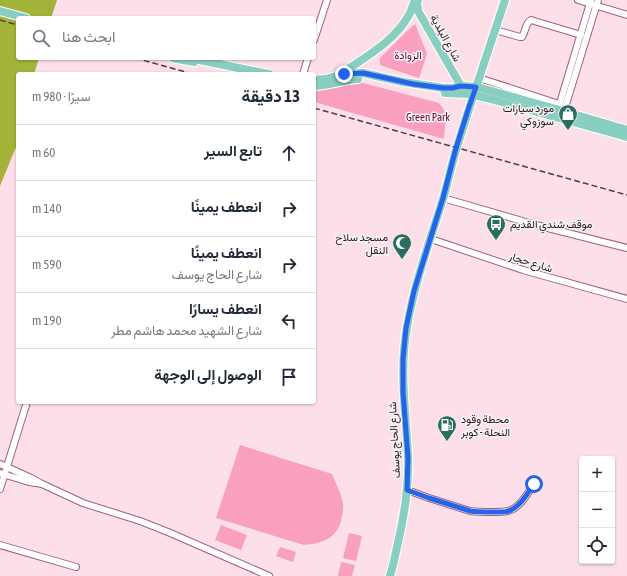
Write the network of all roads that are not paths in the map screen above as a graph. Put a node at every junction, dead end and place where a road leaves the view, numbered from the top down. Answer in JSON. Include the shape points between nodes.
{"nodes":[{"id":1,"x":327,"y":0,"type":"edge"},
{"id":2,"x":415,"y":0,"type":"edge"},
{"id":3,"x":418,"y":0,"type":"edge"},
{"id":4,"x":505,"y":0,"type":"edge"},
{"id":5,"x":578,"y":0,"type":"edge"},
{"id":6,"x":594,"y":2,"type":"edge"},
{"id":7,"x":0,"y":11,"type":"edge"},
{"id":8,"x":0,"y":14,"type":"edge"},
{"id":9,"x":627,"y":15,"type":"edge"},
{"id":10,"x":19,"y":16,"type":"edge"},
{"id":11,"x":16,"y":18,"type":"edge"},
{"id":12,"x":495,"y":30,"type":"junction"},
{"id":13,"x":316,"y":34,"type":"edge"},
{"id":14,"x":581,"y":35,"type":"junction"},
{"id":15,"x":183,"y":60,"type":"edge"},
{"id":16,"x":200,"y":60,"type":"edge"},
{"id":17,"x":307,"y":60,"type":"edge"},
{"id":18,"x":236,"y":72,"type":"edge"},
{"id":19,"x":258,"y":72,"type":"edge"},
{"id":20,"x":304,"y":72,"type":"edge"},
{"id":21,"x":338,"y":76,"type":"junction"},
{"id":22,"x":479,"y":78,"type":"junction"},
{"id":23,"x":316,"y":80,"type":"edge"},
{"id":24,"x":316,"y":86,"type":"edge"},
{"id":25,"x":460,"y":86,"type":"junction"},
{"id":26,"x":475,"y":91,"type":"junction"},
{"id":27,"x":559,"y":112,"type":"junction"},
{"id":28,"x":627,"y":130,"type":"edge"},
{"id":29,"x":627,"y":137,"type":"edge"},
{"id":30,"x":443,"y":198,"type":"junction"},
{"id":31,"x":431,"y":239,"type":"junction"},
{"id":32,"x":627,"y":248,"type":"edge"},
{"id":33,"x":627,"y":299,"type":"edge"},
{"id":34,"x":27,"y":404,"type":"edge"},
{"id":35,"x":0,"y":464,"type":"edge"},
{"id":36,"x":7,"y":467,"type":"junction"},
{"id":37,"x":2,"y":474,"type":"edge"},
{"id":38,"x":42,"y":484,"type":"junction"},
{"id":39,"x":534,"y":484,"type":"dead end"},
{"id":40,"x":0,"y":489,"type":"edge"},
{"id":41,"x":407,"y":490,"type":"junction"},
{"id":42,"x":0,"y":545,"type":"edge"},
{"id":43,"x":76,"y":567,"type":"dead end"},
{"id":44,"x":269,"y":576,"type":"edge"},
{"id":45,"x":390,"y":576,"type":"edge"}],
"edges":[{"from":1,"to":13,"type":"street"},
{"from":2,"to":21,"type":"main road","via":[[410,14],[391,38]]},
{"from":3,"to":25,"type":"main road","name":"شارع البلدية","via":[[418,11]]},
{"from":4,"to":12,"type":"main road","name":"شارع الحاج يوسف"},
{"from":5,"to":6,"type":"street"},
{"from":6,"to":9,"type":"street"},
{"from":6,"to":14,"type":"street"},
{"from":6,"to":27,"type":"street"},
{"from":7,"to":10,"type":"main road"},
{"from":8,"to":11,"type":"main road"},
{"from":12,"to":14,"type":"street","via":[[522,37],[527,23],[531,20]]},
{"from":12,"to":22,"type":"main road","name":"شارع الحاج يوسف"},
{"from":14,"to":27,"type":"street"},
{"from":15,"to":18,"type":"main road"},
{"from":16,"to":19,"type":"main road"},
{"from":17,"to":20,"type":"street"},
{"from":21,"to":23,"type":"main road"},
{"from":21,"to":25,"type":"main road","via":[[363,73],[413,84],[443,88]]},
{"from":22,"to":26,"type":"main road","name":"شارع الحاج يوسف"},
{"from":22,"to":27,"type":"street"},
{"from":24,"to":26,"type":"main road","via":[[363,78],[433,92]]},
{"from":25,"to":26,"type":"main road"},
{"from":26,"to":27,"type":"main road"},
{"from":26,"to":30,"type":"main road","name":"شارع الحاج يوسف"},
{"from":27,"to":28,"type":"main road"},
{"from":27,"to":29,"type":"main road"},
{"from":30,"to":31,"type":"main road","name":"شارع الحاج يوسف"},
{"from":30,"to":32,"type":"street"},
{"from":31,"to":33,"type":"street","name":"شارع حجار","via":[[523,270]]},
{"from":31,"to":41,"type":"main road","name":"شارع الحاج يوسف","via":[[414,291],[403,359]]},
{"from":34,"to":36,"type":"street"},
{"from":35,"to":36,"type":"street"},
{"from":36,"to":37,"type":"street"},
{"from":36,"to":38,"type":"street"},
{"from":37,"to":38,"type":"street"},
{"from":37,"to":40,"type":"street"},
{"from":38,"to":44,"type":"street","via":[[83,503],[168,532]]},
{"from":39,"to":41,"type":"street","via":[[515,508],[501,512],[470,511]]},
{"from":41,"to":45,"type":"main road","name":"شارع الحاج يوسف"},
{"from":42,"to":43,"type":"street"}]}
